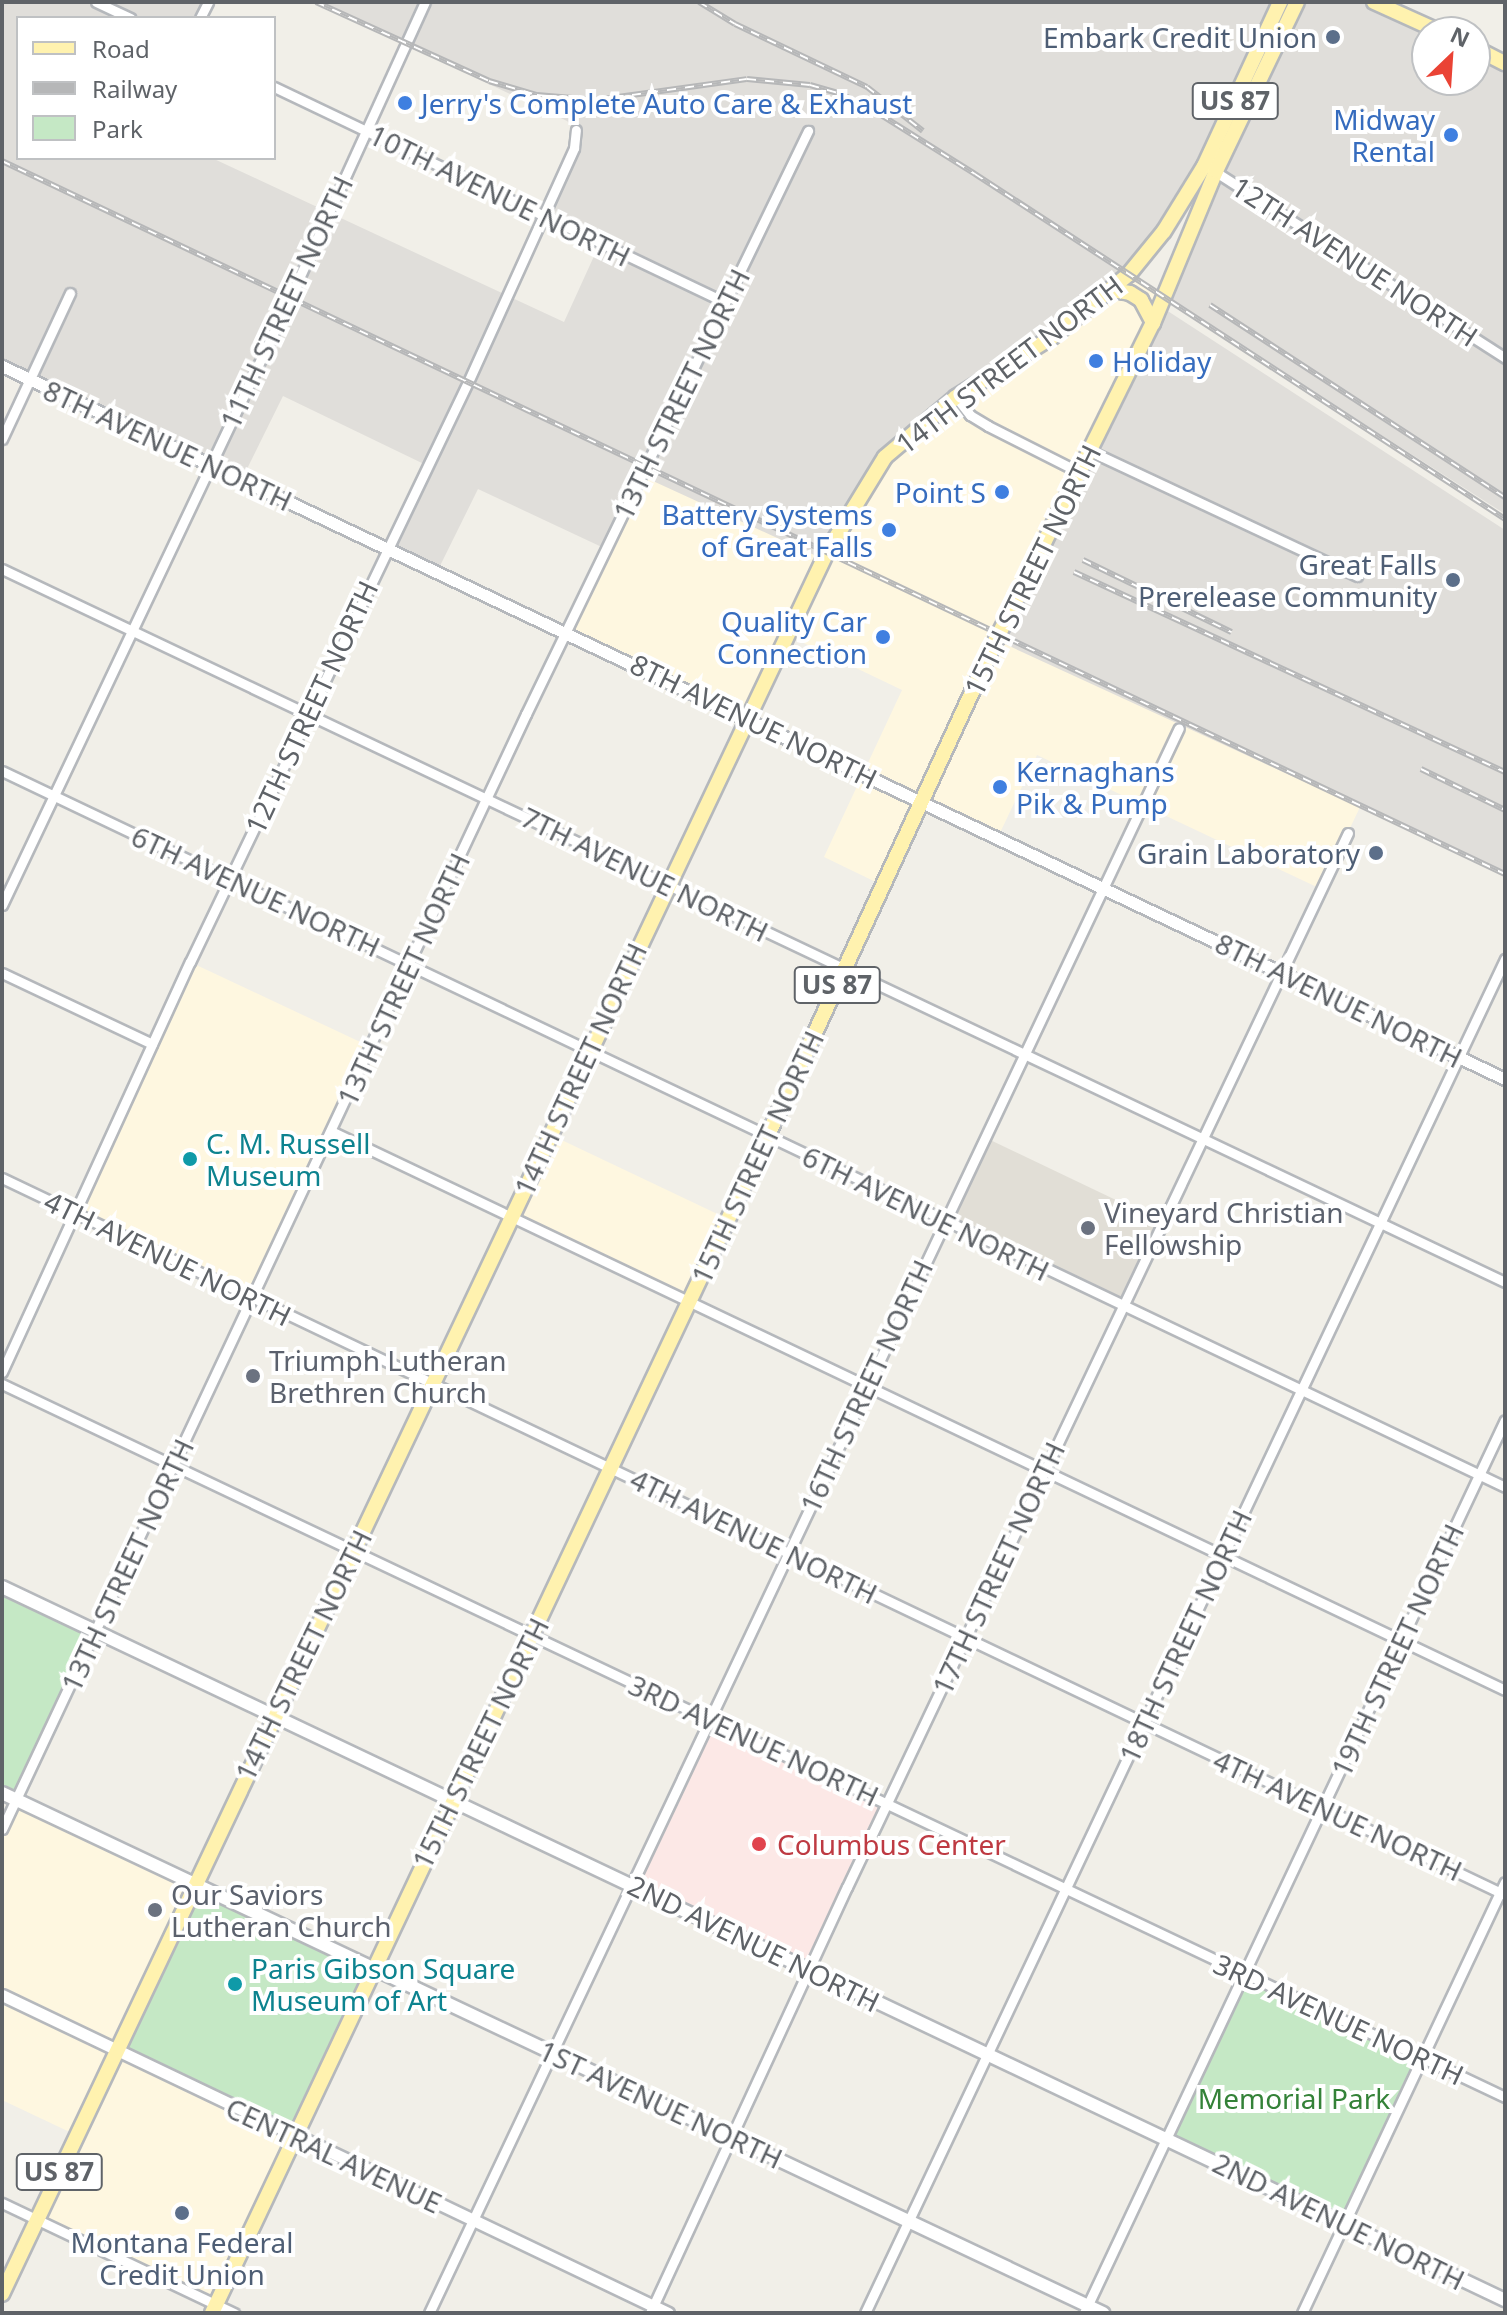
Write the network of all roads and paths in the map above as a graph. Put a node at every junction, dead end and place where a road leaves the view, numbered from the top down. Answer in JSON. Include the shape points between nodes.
{"nodes":[{"id":1,"x":96,"y":2,"type":"edge"},
{"id":2,"x":425,"y":2,"type":"edge"},
{"id":3,"x":1280,"y":2,"type":"edge"},
{"id":4,"x":1297,"y":2,"type":"edge"},
{"id":5,"x":1374,"y":2,"type":"edge"},
{"id":6,"x":126,"y":16,"type":"edge"},
{"id":7,"x":1411,"y":19,"type":"edge"},
{"id":8,"x":276,"y":88,"type":"edge"},
{"id":9,"x":576,"y":130,"type":"dead end"},
{"id":10,"x":367,"y":131,"type":"junction"},
{"id":11,"x":808,"y":131,"type":"dead end"},
{"id":12,"x":1210,"y":169,"type":"junction"},
{"id":13,"x":1186,"y":198,"type":"joint"},
{"id":14,"x":544,"y":216,"type":"junction"},
{"id":15,"x":1112,"y":290,"type":"junction"},
{"id":16,"x":70,"y":293,"type":"dead end"},
{"id":17,"x":725,"y":302,"type":"junction"},
{"id":18,"x":1153,"y":323,"type":"junction"},
{"id":19,"x":1505,"y":358,"type":"edge"},
{"id":20,"x":2,"y":366,"type":"edge"},
{"id":21,"x":30,"y":379,"type":"junction"},
{"id":22,"x":956,"y":397,"type":"junction"},
{"id":23,"x":2,"y":439,"type":"edge"},
{"id":24,"x":1090,"y":451,"type":"junction"},
{"id":25,"x":209,"y":463,"type":"junction"},
{"id":26,"x":1079,"y":472,"type":"junction"},
{"id":27,"x":386,"y":548,"type":"junction"},
{"id":28,"x":2,"y":569,"type":"edge"},
{"id":29,"x":1357,"y":576,"type":"dead end"},
{"id":30,"x":130,"y":630,"type":"junction"},
{"id":31,"x":566,"y":631,"type":"junction"},
{"id":32,"x":309,"y":713,"type":"junction"},
{"id":33,"x":747,"y":717,"type":"junction"},
{"id":34,"x":1179,"y":728,"type":"dead end"},
{"id":35,"x":2,"y":771,"type":"edge"},
{"id":36,"x":53,"y":795,"type":"junction"},
{"id":37,"x":487,"y":798,"type":"junction"},
{"id":38,"x":924,"y":802,"type":"junction"},
{"id":39,"x":1348,"y":833,"type":"dead end"},
{"id":40,"x":230,"y":879,"type":"junction"},
{"id":41,"x":667,"y":885,"type":"junction"},
{"id":42,"x":1102,"y":887,"type":"junction"},
{"id":43,"x":2,"y":905,"type":"edge"},
{"id":44,"x":1505,"y":959,"type":"edge"},
{"id":45,"x":410,"y":964,"type":"junction"},
{"id":46,"x":844,"y":970,"type":"junction"},
{"id":47,"x":1280,"y":971,"type":"junction"},
{"id":48,"x":2,"y":973,"type":"edge"},
{"id":49,"x":152,"y":1044,"type":"junction"},
{"id":50,"x":590,"y":1051,"type":"junction"},
{"id":51,"x":1023,"y":1055,"type":"junction"},
{"id":52,"x":1457,"y":1056,"type":"junction"},
{"id":53,"x":1505,"y":1079,"type":"edge"},
{"id":54,"x":331,"y":1131,"type":"junction"},
{"id":55,"x":767,"y":1137,"type":"junction"},
{"id":56,"x":1201,"y":1140,"type":"junction"},
{"id":57,"x":2,"y":1178,"type":"edge"},
{"id":58,"x":73,"y":1212,"type":"junction"},
{"id":59,"x":510,"y":1216,"type":"junction"},
{"id":60,"x":944,"y":1221,"type":"junction"},
{"id":61,"x":1378,"y":1222,"type":"junction"},
{"id":62,"x":1505,"y":1282,"type":"edge"},
{"id":63,"x":252,"y":1298,"type":"junction"},
{"id":64,"x":689,"y":1302,"type":"junction"},
{"id":65,"x":1121,"y":1306,"type":"junction"},
{"id":66,"x":2,"y":1372,"type":"edge"},
{"id":67,"x":2,"y":1384,"type":"edge"},
{"id":68,"x":432,"y":1384,"type":"junction"},
{"id":69,"x":866,"y":1385,"type":"junction"},
{"id":70,"x":1301,"y":1389,"type":"junction"},
{"id":71,"x":1505,"y":1420,"type":"edge"},
{"id":72,"x":176,"y":1465,"type":"junction"},
{"id":73,"x":611,"y":1468,"type":"junction"},
{"id":74,"x":1044,"y":1472,"type":"junction"},
{"id":75,"x":1480,"y":1474,"type":"junction"},
{"id":76,"x":1505,"y":1487,"type":"edge"},
{"id":77,"x":354,"y":1551,"type":"junction"},
{"id":78,"x":787,"y":1551,"type":"junction"},
{"id":79,"x":1223,"y":1555,"type":"junction"},
{"id":80,"x":2,"y":1587,"type":"edge"},
{"id":81,"x":96,"y":1631,"type":"junction"},
{"id":82,"x":532,"y":1635,"type":"junction"},
{"id":83,"x":965,"y":1638,"type":"junction"},
{"id":84,"x":1400,"y":1640,"type":"junction"},
{"id":85,"x":1505,"y":1690,"type":"edge"},
{"id":86,"x":274,"y":1716,"type":"junction"},
{"id":87,"x":709,"y":1719,"type":"junction"},
{"id":88,"x":1144,"y":1723,"type":"junction"},
{"id":89,"x":2,"y":1793,"type":"edge"},
{"id":90,"x":16,"y":1800,"type":"junction"},
{"id":91,"x":453,"y":1800,"type":"junction"},
{"id":92,"x":887,"y":1804,"type":"junction"},
{"id":93,"x":1323,"y":1808,"type":"junction"},
{"id":94,"x":2,"y":1829,"type":"edge"},
{"id":95,"x":1505,"y":1882,"type":"edge"},
{"id":96,"x":194,"y":1884,"type":"junction"},
{"id":97,"x":630,"y":1884,"type":"junction"},
{"id":98,"x":1065,"y":1889,"type":"junction"},
{"id":99,"x":1502,"y":1893,"type":"edge"},
{"id":100,"x":373,"y":1967,"type":"junction"},
{"id":101,"x":808,"y":1969,"type":"junction"},
{"id":102,"x":1244,"y":1974,"type":"junction"},
{"id":103,"x":2,"y":1995,"type":"edge"},
{"id":104,"x":115,"y":2050,"type":"junction"},
{"id":105,"x":551,"y":2052,"type":"junction"},
{"id":106,"x":986,"y":2055,"type":"junction"},
{"id":107,"x":1422,"y":2058,"type":"junction"},
{"id":108,"x":1505,"y":2097,"type":"edge"},
{"id":109,"x":294,"y":2137,"type":"junction"},
{"id":110,"x":730,"y":2137,"type":"junction"},
{"id":111,"x":1165,"y":2138,"type":"junction"},
{"id":112,"x":2,"y":2203,"type":"edge"},
{"id":113,"x":37,"y":2220,"type":"junction"},
{"id":114,"x":473,"y":2220,"type":"junction"},
{"id":115,"x":909,"y":2221,"type":"junction"},
{"id":116,"x":1343,"y":2222,"type":"junction"},
{"id":117,"x":2,"y":2294,"type":"edge"},
{"id":118,"x":1505,"y":2300,"type":"edge"},
{"id":119,"x":214,"y":2309,"type":"edge"},
{"id":120,"x":1086,"y":2309,"type":"edge"},
{"id":121,"x":652,"y":2310,"type":"edge"},
{"id":122,"x":234,"y":2313,"type":"edge"},
{"id":123,"x":429,"y":2313,"type":"edge"},
{"id":124,"x":668,"y":2313,"type":"edge"},
{"id":125,"x":865,"y":2313,"type":"edge"},
{"id":126,"x":1103,"y":2313,"type":"edge"},
{"id":127,"x":1302,"y":2313,"type":"edge"}],
"edges":[{"from":1,"to":6,"type":"street"},
{"from":2,"to":10,"type":"street","name":"11TH STREET NORTH"},
{"from":3,"to":12,"type":"main road","name":"15TH STREET NORTH","number":"US 87"},
{"from":4,"to":12,"type":"main road","name":"15TH STREET NORTH","number":"US 87"},
{"from":5,"to":7,"type":"main road"},
{"from":8,"to":10,"type":"street","name":"10TH AVENUE NORTH"},
{"from":9,"to":14,"type":"street","name":"12TH STREET NORTH","via":[[574,148]]},
{"from":10,"to":14,"type":"street","name":"10TH AVENUE NORTH"},
{"from":10,"to":25,"type":"street","name":"11TH STREET NORTH"},
{"from":11,"to":17,"type":"street","name":"13TH STREET NORTH"},
{"from":12,"to":13,"type":"main road","name":"15TH STREET NORTH","number":"US 87"},
{"from":12,"to":18,"type":"main road","name":"15TH STREET NORTH","number":"US 87"},
{"from":12,"to":19,"type":"street","name":"12TH AVENUE NORTH"},
{"from":13,"to":15,"type":"main road","name":"14TH STREET NORTH","number":"US 87","via":[[1156,242]]},
{"from":14,"to":17,"type":"street","name":"10TH AVENUE NORTH"},
{"from":14,"to":27,"type":"street","name":"12TH STREET NORTH"},
{"from":15,"to":18,"type":"main road","via":[[1141,300]]},
{"from":15,"to":22,"type":"main road","name":"14TH STREET NORTH","number":"US 87","via":[[1052,337]]},
{"from":16,"to":21,"type":"street"},
{"from":17,"to":31,"type":"street","name":"13TH STREET NORTH"},
{"from":18,"to":24,"type":"main road","name":"15TH STREET NORTH","number":"US 87"},
{"from":20,"to":21,"type":"street","name":"8TH AVENUE NORTH"},
{"from":21,"to":23,"type":"street"},
{"from":21,"to":25,"type":"street","name":"8TH AVENUE NORTH"},
{"from":22,"to":26,"type":"street","via":[[988,426]]},
{"from":22,"to":33,"type":"main road","name":"14TH STREET NORTH","number":"US 87","via":[[885,457],[864,486]]},
{"from":24,"to":26,"type":"main road","name":"15TH STREET NORTH","number":"US 87"},
{"from":24,"to":29,"type":"street"},
{"from":25,"to":27,"type":"street","name":"8TH AVENUE NORTH"},
{"from":25,"to":30,"type":"street","name":"11TH STREET NORTH"},
{"from":26,"to":38,"type":"main road","name":"15TH STREET NORTH","number":"US 87"},
{"from":27,"to":31,"type":"street","name":"8TH AVENUE NORTH"},
{"from":27,"to":32,"type":"street","name":"12TH STREET NORTH"},
{"from":28,"to":30,"type":"street","name":"7TH AVENUE NORTH"},
{"from":30,"to":32,"type":"street","name":"7TH AVENUE NORTH"},
{"from":30,"to":36,"type":"street","name":"11TH STREET NORTH"},
{"from":31,"to":33,"type":"street","name":"8TH AVENUE NORTH"},
{"from":31,"to":37,"type":"street","name":"13TH STREET NORTH"},
{"from":32,"to":37,"type":"street","name":"7TH AVENUE NORTH"},
{"from":32,"to":40,"type":"street","name":"12TH STREET NORTH"},
{"from":33,"to":38,"type":"street","name":"8TH AVENUE NORTH"},
{"from":33,"to":41,"type":"main road","name":"14TH STREET NORTH","number":"US 87"},
{"from":34,"to":42,"type":"street","name":"16TH STREET NORTH"},
{"from":35,"to":36,"type":"street","name":"6TH AVENUE NORTH"},
{"from":36,"to":40,"type":"street","name":"6TH AVENUE NORTH"},
{"from":36,"to":43,"type":"street","name":"11TH STREET NORTH"},
{"from":37,"to":41,"type":"street","name":"7TH AVENUE NORTH"},
{"from":37,"to":45,"type":"street","name":"13TH STREET NORTH"},
{"from":38,"to":42,"type":"street","name":"8TH AVENUE NORTH"},
{"from":38,"to":46,"type":"main road","name":"15TH STREET NORTH","number":"US 87"},
{"from":39,"to":47,"type":"street","name":"17TH STREET NORTH"},
{"from":40,"to":45,"type":"street","name":"6TH AVENUE NORTH"},
{"from":40,"to":49,"type":"street","name":"12TH STREET NORTH"},
{"from":41,"to":46,"type":"street","name":"7TH AVENUE NORTH"},
{"from":41,"to":50,"type":"main road","name":"14TH STREET NORTH","number":"US 87"},
{"from":42,"to":47,"type":"street","name":"8TH AVENUE NORTH"},
{"from":42,"to":51,"type":"street","name":"16TH STREET NORTH"},
{"from":44,"to":52,"type":"street","name":"18TH STREET NORTH"},
{"from":45,"to":50,"type":"street","name":"6TH AVENUE NORTH"},
{"from":45,"to":54,"type":"street","name":"13TH STREET NORTH"},
{"from":46,"to":51,"type":"street","name":"7TH AVENUE NORTH"},
{"from":46,"to":55,"type":"main road","name":"15TH STREET NORTH","number":"US 87"},
{"from":47,"to":52,"type":"street","name":"8TH AVENUE NORTH"},
{"from":47,"to":56,"type":"street","name":"17TH STREET NORTH"},
{"from":48,"to":49,"type":"street"},
{"from":49,"to":58,"type":"street","name":"12TH STREET NORTH"},
{"from":50,"to":55,"type":"street","name":"6TH AVENUE NORTH"},
{"from":50,"to":59,"type":"main road","name":"14TH STREET NORTH","number":"US 87"},
{"from":51,"to":56,"type":"street","name":"7TH AVENUE NORTH"},
{"from":51,"to":60,"type":"street","name":"16TH STREET NORTH"},
{"from":52,"to":53,"type":"street","name":"8TH AVENUE NORTH"},
{"from":52,"to":61,"type":"street","name":"18TH STREET NORTH"},
{"from":54,"to":59,"type":"street"},
{"from":54,"to":63,"type":"street","name":"13TH STREET NORTH"},
{"from":55,"to":60,"type":"street","name":"6TH AVENUE NORTH"},
{"from":55,"to":64,"type":"main road","name":"15TH STREET NORTH","number":"US 87"},
{"from":56,"to":61,"type":"street","name":"7TH AVENUE NORTH"},
{"from":56,"to":65,"type":"street","name":"17TH STREET NORTH"},
{"from":57,"to":58,"type":"street","name":"4TH AVENUE NORTH"},
{"from":58,"to":63,"type":"street","name":"4TH AVENUE NORTH"},
{"from":58,"to":66,"type":"street","name":"12TH STREET NORTH"},
{"from":59,"to":64,"type":"street"},
{"from":59,"to":68,"type":"main road","name":"14TH STREET NORTH","number":"US 87"},
{"from":60,"to":65,"type":"street","name":"6TH AVENUE NORTH"},
{"from":60,"to":69,"type":"street","name":"16TH STREET NORTH"},
{"from":61,"to":62,"type":"street","name":"7TH AVENUE NORTH"},
{"from":61,"to":70,"type":"street","name":"18TH STREET NORTH"},
{"from":63,"to":68,"type":"street","name":"4TH AVENUE NORTH"},
{"from":63,"to":72,"type":"street","name":"13TH STREET NORTH"},
{"from":64,"to":69,"type":"street"},
{"from":64,"to":73,"type":"main road","name":"15TH STREET NORTH","number":"US 87"},
{"from":65,"to":70,"type":"street","name":"6TH AVENUE NORTH"},
{"from":65,"to":74,"type":"street","name":"17TH STREET NORTH"},
{"from":67,"to":72,"type":"street","name":"3RD AVENUE NORTH"},
{"from":68,"to":73,"type":"street","name":"4TH AVENUE NORTH"},
{"from":68,"to":77,"type":"main road","name":"14TH STREET NORTH","number":"US 87"},
{"from":69,"to":74,"type":"street"},
{"from":69,"to":78,"type":"street","name":"16TH STREET NORTH"},
{"from":70,"to":75,"type":"street","name":"6TH AVENUE NORTH"},
{"from":70,"to":79,"type":"street","name":"18TH STREET NORTH"},
{"from":71,"to":75,"type":"street","name":"19TH STREET NORTH"},
{"from":72,"to":77,"type":"street","name":"3RD AVENUE NORTH"},
{"from":72,"to":81,"type":"street","name":"13TH STREET NORTH"},
{"from":73,"to":78,"type":"street","name":"4TH AVENUE NORTH"},
{"from":73,"to":82,"type":"main road","name":"15TH STREET NORTH","number":"US 87"},
{"from":74,"to":79,"type":"street"},
{"from":74,"to":83,"type":"street","name":"17TH STREET NORTH"},
{"from":75,"to":76,"type":"street","name":"6TH AVENUE NORTH"},
{"from":75,"to":84,"type":"street","name":"19TH STREET NORTH"},
{"from":77,"to":82,"type":"street","name":"3RD AVENUE NORTH"},
{"from":77,"to":86,"type":"main road","name":"14TH STREET NORTH","number":"US 87"},
{"from":78,"to":83,"type":"street","name":"4TH AVENUE NORTH"},
{"from":78,"to":87,"type":"street","name":"16TH STREET NORTH"},
{"from":79,"to":84,"type":"street"},
{"from":79,"to":88,"type":"street","name":"18TH STREET NORTH"},
{"from":80,"to":81,"type":"main road","name":"2ND AVENUE NORTH"},
{"from":81,"to":86,"type":"main road","name":"2ND AVENUE NORTH"},
{"from":81,"to":90,"type":"street","name":"13TH STREET NORTH"},
{"from":82,"to":87,"type":"street","name":"3RD AVENUE NORTH"},
{"from":82,"to":91,"type":"main road","name":"15TH STREET NORTH","number":"US 87"},
{"from":83,"to":88,"type":"street","name":"4TH AVENUE NORTH"},
{"from":83,"to":92,"type":"street","name":"17TH STREET NORTH"},
{"from":84,"to":85,"type":"street"},
{"from":84,"to":93,"type":"street","name":"19TH STREET NORTH"},
{"from":86,"to":91,"type":"main road","name":"2ND AVENUE NORTH"},
{"from":86,"to":96,"type":"main road","name":"14TH STREET NORTH","number":"US 87"},
{"from":87,"to":92,"type":"street","name":"3RD AVENUE NORTH"},
{"from":87,"to":97,"type":"street","name":"16TH STREET NORTH"},
{"from":88,"to":93,"type":"street","name":"4TH AVENUE NORTH"},
{"from":88,"to":98,"type":"street","name":"18TH STREET NORTH"},
{"from":89,"to":90,"type":"main road","name":"1ST AVENUE NORTH"},
{"from":90,"to":94,"type":"street","name":"13TH STREET NORTH"},
{"from":90,"to":96,"type":"main road","name":"1ST AVENUE NORTH"},
{"from":91,"to":97,"type":"main road","name":"2ND AVENUE NORTH"},
{"from":91,"to":100,"type":"main road","name":"15TH STREET NORTH","number":"US 87"},
{"from":92,"to":98,"type":"street","name":"3RD AVENUE NORTH"},
{"from":92,"to":101,"type":"street","name":"17TH STREET NORTH"},
{"from":93,"to":99,"type":"street","name":"4TH AVENUE NORTH"},
{"from":93,"to":102,"type":"street","name":"19TH STREET NORTH"},
{"from":95,"to":99,"type":"street"},
{"from":96,"to":100,"type":"main road","name":"1ST AVENUE NORTH"},
{"from":96,"to":104,"type":"main road","name":"14TH STREET NORTH","number":"US 87"},
{"from":97,"to":101,"type":"main road","name":"2ND AVENUE NORTH"},
{"from":97,"to":105,"type":"street","name":"16TH STREET NORTH"},
{"from":98,"to":102,"type":"street","name":"3RD AVENUE NORTH"},
{"from":98,"to":106,"type":"street","name":"18TH STREET NORTH"},
{"from":99,"to":107,"type":"street"},
{"from":100,"to":105,"type":"main road","name":"1ST AVENUE NORTH"},
{"from":100,"to":109,"type":"main road","name":"15TH STREET NORTH","number":"US 87"},
{"from":101,"to":106,"type":"main road","name":"2ND AVENUE NORTH"},
{"from":101,"to":110,"type":"street","name":"17TH STREET NORTH"},
{"from":102,"to":107,"type":"street","name":"3RD AVENUE NORTH"},
{"from":102,"to":111,"type":"street","name":"19TH STREET NORTH"},
{"from":103,"to":104,"type":"street","name":"CENTRAL AVENUE"},
{"from":104,"to":109,"type":"street","name":"CENTRAL AVENUE"},
{"from":104,"to":113,"type":"main road","number":"US 87"},
{"from":105,"to":110,"type":"main road","name":"1ST AVENUE NORTH"},
{"from":105,"to":114,"type":"street","name":"16TH STREET NORTH"},
{"from":106,"to":111,"type":"main road","name":"2ND AVENUE NORTH"},
{"from":106,"to":115,"type":"street","name":"18TH STREET NORTH"},
{"from":107,"to":108,"type":"street","name":"3RD AVENUE NORTH"},
{"from":107,"to":116,"type":"street"},
{"from":109,"to":114,"type":"street","name":"CENTRAL AVENUE"},
{"from":109,"to":119,"type":"main road","number":"US 87"},
{"from":110,"to":115,"type":"main road","name":"1ST AVENUE NORTH"},
{"from":110,"to":121,"type":"street","name":"17TH STREET NORTH"},
{"from":111,"to":116,"type":"main road","name":"2ND AVENUE NORTH"},
{"from":111,"to":120,"type":"street","name":"19TH STREET NORTH"},
{"from":112,"to":113,"type":"street"},
{"from":113,"to":117,"type":"main road","number":"US 87"},
{"from":113,"to":119,"type":"street"},
{"from":114,"to":121,"type":"street","name":"CENTRAL AVENUE"},
{"from":114,"to":123,"type":"street","name":"16TH STREET NORTH"},
{"from":115,"to":120,"type":"main road","name":"1ST AVENUE NORTH"},
{"from":115,"to":125,"type":"street","name":"18TH STREET NORTH"},
{"from":116,"to":118,"type":"main road","name":"2ND AVENUE NORTH"},
{"from":116,"to":127,"type":"street"},
{"from":119,"to":122,"type":"street"},
{"from":120,"to":126,"type":"main road","name":"1ST AVENUE NORTH"},
{"from":121,"to":124,"type":"street","name":"CENTRAL AVENUE"}]}
